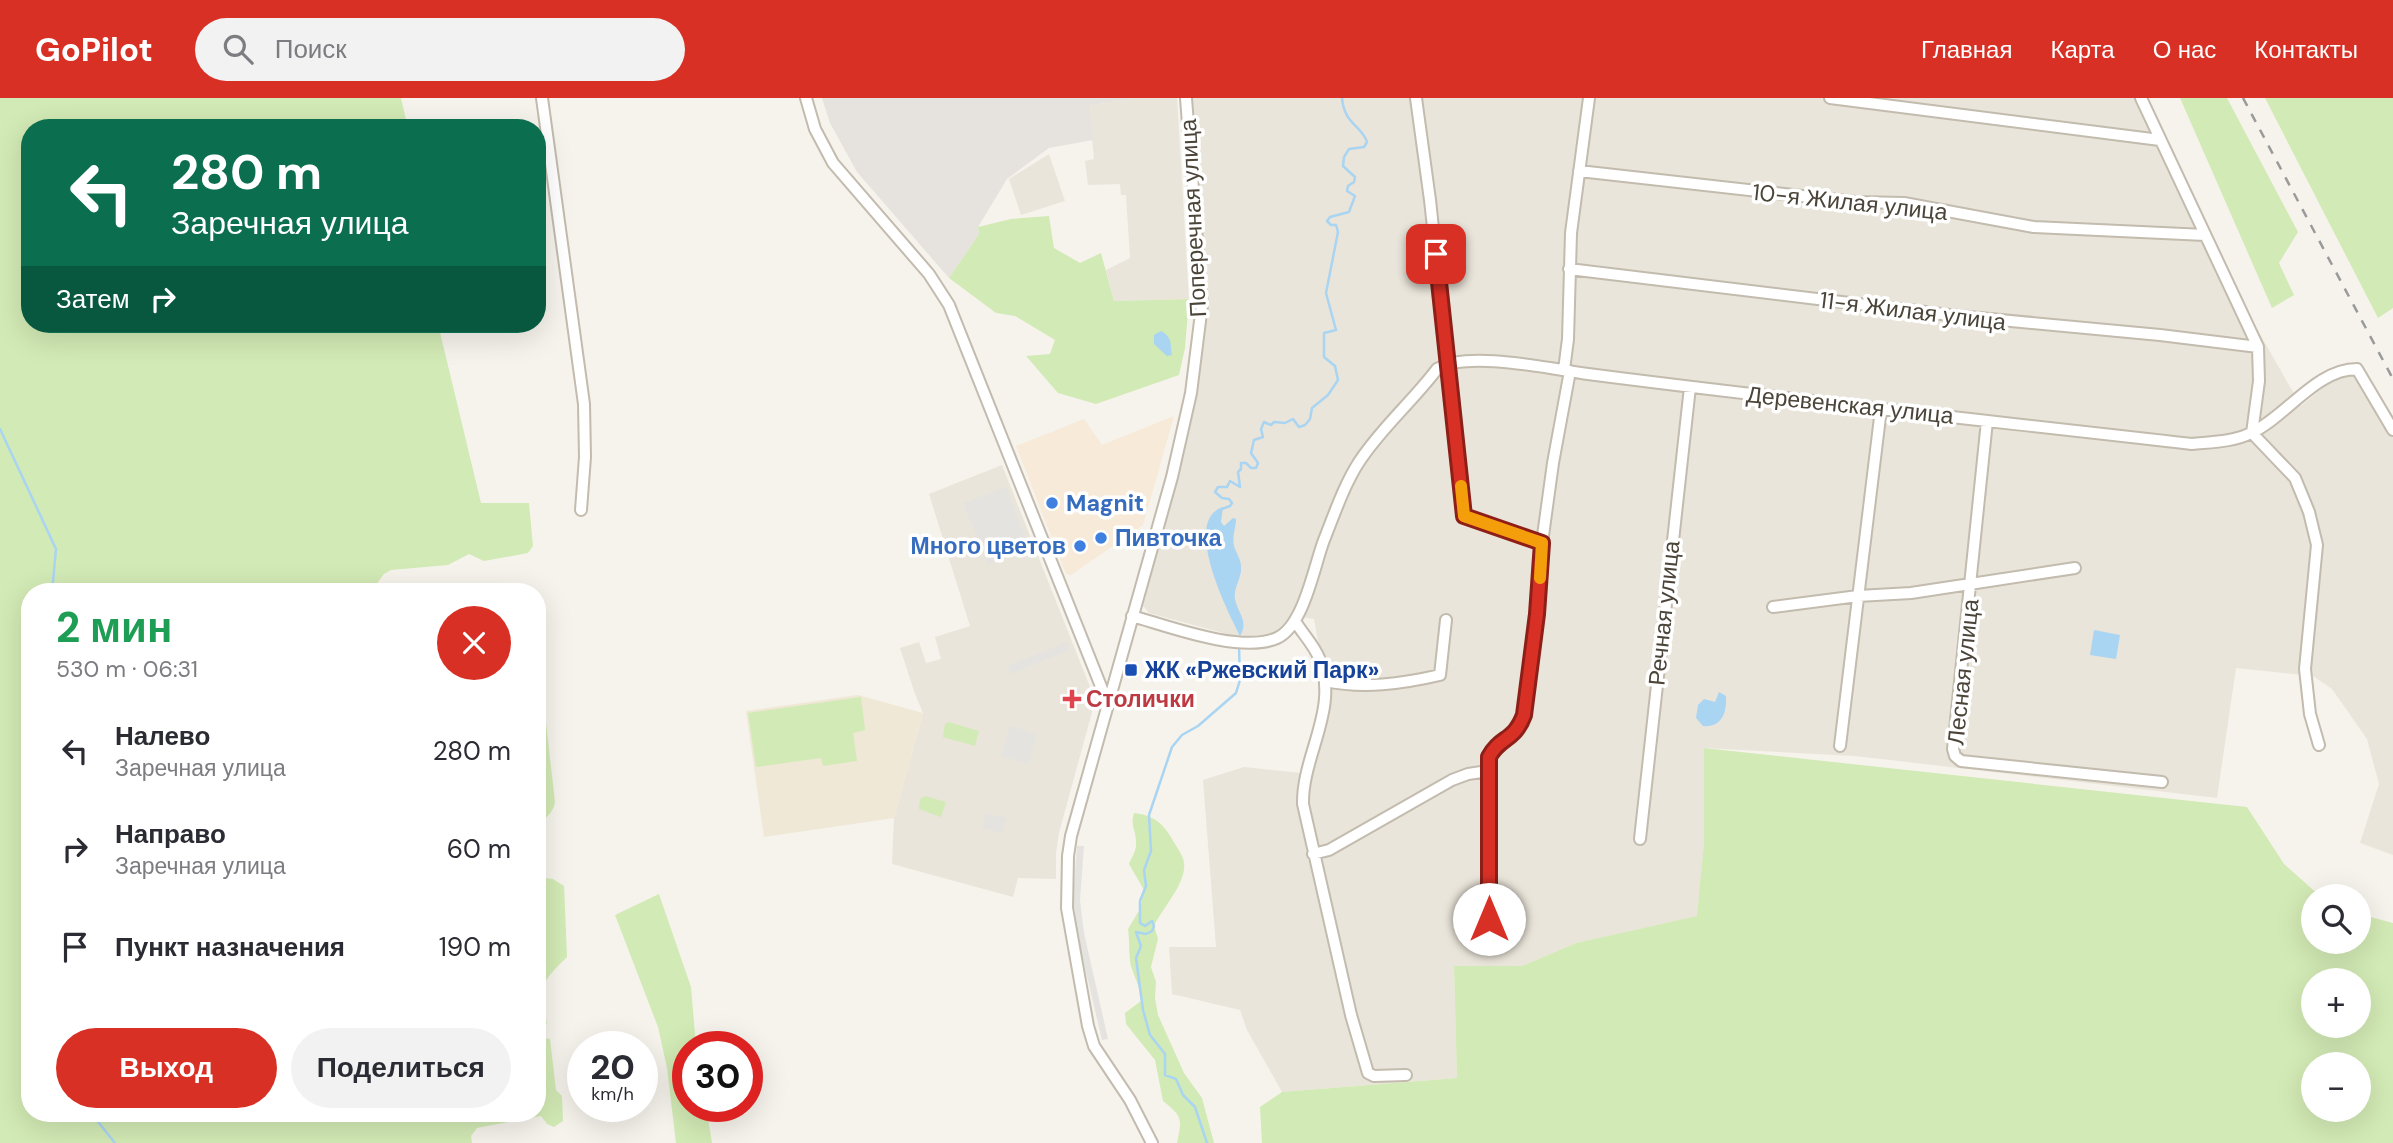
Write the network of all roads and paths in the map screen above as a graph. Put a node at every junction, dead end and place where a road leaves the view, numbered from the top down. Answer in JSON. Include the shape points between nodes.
{"nodes":[{"id":1,"x":542,"y":98,"type":"edge"},
{"id":2,"x":806,"y":98,"type":"edge"},
{"id":3,"x":1186,"y":98,"type":"edge"},
{"id":4,"x":1416,"y":98,"type":"edge"},
{"id":5,"x":1588,"y":98,"type":"edge"},
{"id":6,"x":1830,"y":98,"type":"edge"},
{"id":7,"x":2141,"y":98,"type":"edge"},
{"id":8,"x":545,"y":119,"type":"edge"},
{"id":9,"x":546,"y":127,"type":"edge"},
{"id":10,"x":2160,"y":140,"type":"junction"},
{"id":11,"x":1579,"y":171,"type":"junction"},
{"id":12,"x":2205,"y":235,"type":"junction"},
{"id":13,"x":1569,"y":269,"type":"junction"},
{"id":14,"x":2258,"y":347,"type":"junction"},
{"id":15,"x":1447,"y":362,"type":"junction"},
{"id":16,"x":1567,"y":371,"type":"junction"},
{"id":17,"x":1690,"y":387,"type":"junction"},
{"id":18,"x":1881,"y":409,"type":"junction"},
{"id":19,"x":1987,"y":421,"type":"junction"},
{"id":20,"x":2393,"y":430,"type":"edge"},
{"id":21,"x":2252,"y":433,"type":"junction"},
{"id":22,"x":581,"y":510,"type":"dead end"},
{"id":23,"x":1542,"y":543,"type":"junction"},
{"id":24,"x":2075,"y":568,"type":"dead end"},
{"id":25,"x":1972,"y":583,"type":"junction"},
{"id":26,"x":1858,"y":596,"type":"junction"},
{"id":27,"x":1773,"y":607,"type":"dead end"},
{"id":28,"x":1132,"y":615,"type":"junction"},
{"id":29,"x":1446,"y":620,"type":"dead end"},
{"id":30,"x":1295,"y":621,"type":"junction"},
{"id":31,"x":1093,"y":666,"type":"junction"},
{"id":32,"x":1116,"y":674,"type":"junction"},
{"id":33,"x":1325,"y":681,"type":"junction"},
{"id":34,"x":1108,"y":704,"type":"junction"},
{"id":35,"x":2319,"y":745,"type":"dead end"},
{"id":36,"x":1840,"y":746,"type":"dead end"},
{"id":37,"x":1488,"y":771,"type":"junction"},
{"id":38,"x":2162,"y":782,"type":"dead end"},
{"id":39,"x":1640,"y":839,"type":"dead end"},
{"id":40,"x":1313,"y":855,"type":"junction"},
{"id":41,"x":1502,"y":923,"type":"dead end"},
{"id":42,"x":1406,"y":1075,"type":"dead end"},
{"id":43,"x":1152,"y":1143,"type":"edge"}],
"edges":[{"from":1,"to":8,"type":"street"},
{"from":2,"to":31,"type":"street","via":[[815,129],[833,163],[929,274],[949,305]]},
{"from":3,"to":28,"type":"street","name":"Поперечная улица","via":[[1202,305],[1191,393]]},
{"from":4,"to":15,"type":"street"},
{"from":5,"to":11,"type":"street"},
{"from":6,"to":10,"type":"street"},
{"from":7,"to":10,"type":"street"},
{"from":9,"to":22,"type":"street","via":[[584,404]]},
{"from":10,"to":12,"type":"street"},
{"from":11,"to":12,"type":"street","name":"10-я Жилая улица","via":[[1855,202],[1904,203],[2034,228]]},
{"from":11,"to":13,"type":"street"},
{"from":12,"to":14,"type":"street"},
{"from":13,"to":14,"type":"street","name":"11-я Жилая улица"},
{"from":13,"to":16,"type":"street"},
{"from":14,"to":21,"type":"street"},
{"from":15,"to":16,"type":"street","name":"Деревенская улица","via":[[1470,359]]},
{"from":15,"to":23,"type":"street","via":[[1464,516]]},
{"from":15,"to":30,"type":"street","via":[[1358,464]]},
{"from":16,"to":17,"type":"street","name":"Деревенская улица"},
{"from":16,"to":23,"type":"street"},
{"from":17,"to":18,"type":"street","name":"Деревенская улица"},
{"from":17,"to":39,"type":"street","name":"Речная улица"},
{"from":18,"to":19,"type":"street","name":"Деревенская улица"},
{"from":18,"to":26,"type":"street"},
{"from":19,"to":21,"type":"street","name":"Деревенская улица","via":[[2192,444]]},
{"from":19,"to":25,"type":"street","name":"Лесная улица"},
{"from":20,"to":21,"type":"street","via":[[2357,369],[2345,369],[2335,371]]},
{"from":21,"to":35,"type":"street","via":[[2295,478],[2317,545],[2305,669]]},
{"from":23,"to":37,"type":"street","via":[[1524,715],[1519,729],[1494,747]]},
{"from":24,"to":25,"type":"street"},
{"from":25,"to":26,"type":"street"},
{"from":25,"to":38,"type":"street","name":"Лесная улица","via":[[1955,756],[1961,761]]},
{"from":26,"to":27,"type":"street"},
{"from":26,"to":36,"type":"street"},
{"from":28,"to":30,"type":"street","via":[[1236,642],[1274,640]]},
{"from":28,"to":32,"type":"street","name":"Поперечная улица"},
{"from":29,"to":33,"type":"street","via":[[1440,675],[1372,686]]},
{"from":30,"to":33,"type":"street","via":[[1318,655]]},
{"from":31,"to":32,"type":"street"},
{"from":31,"to":34,"type":"street"},
{"from":32,"to":34,"type":"street","name":"Поперечная улица"},
{"from":33,"to":40,"type":"street","via":[[1322,722],[1303,785]]},
{"from":34,"to":43,"type":"street","name":"Поперечная улица","via":[[1071,836],[1067,908],[1094,1046]]},
{"from":37,"to":40,"type":"street","via":[[1452,780]]},
{"from":37,"to":41,"type":"street","via":[[1489,919]]},
{"from":40,"to":42,"type":"street","via":[[1368,1073]]}]}
